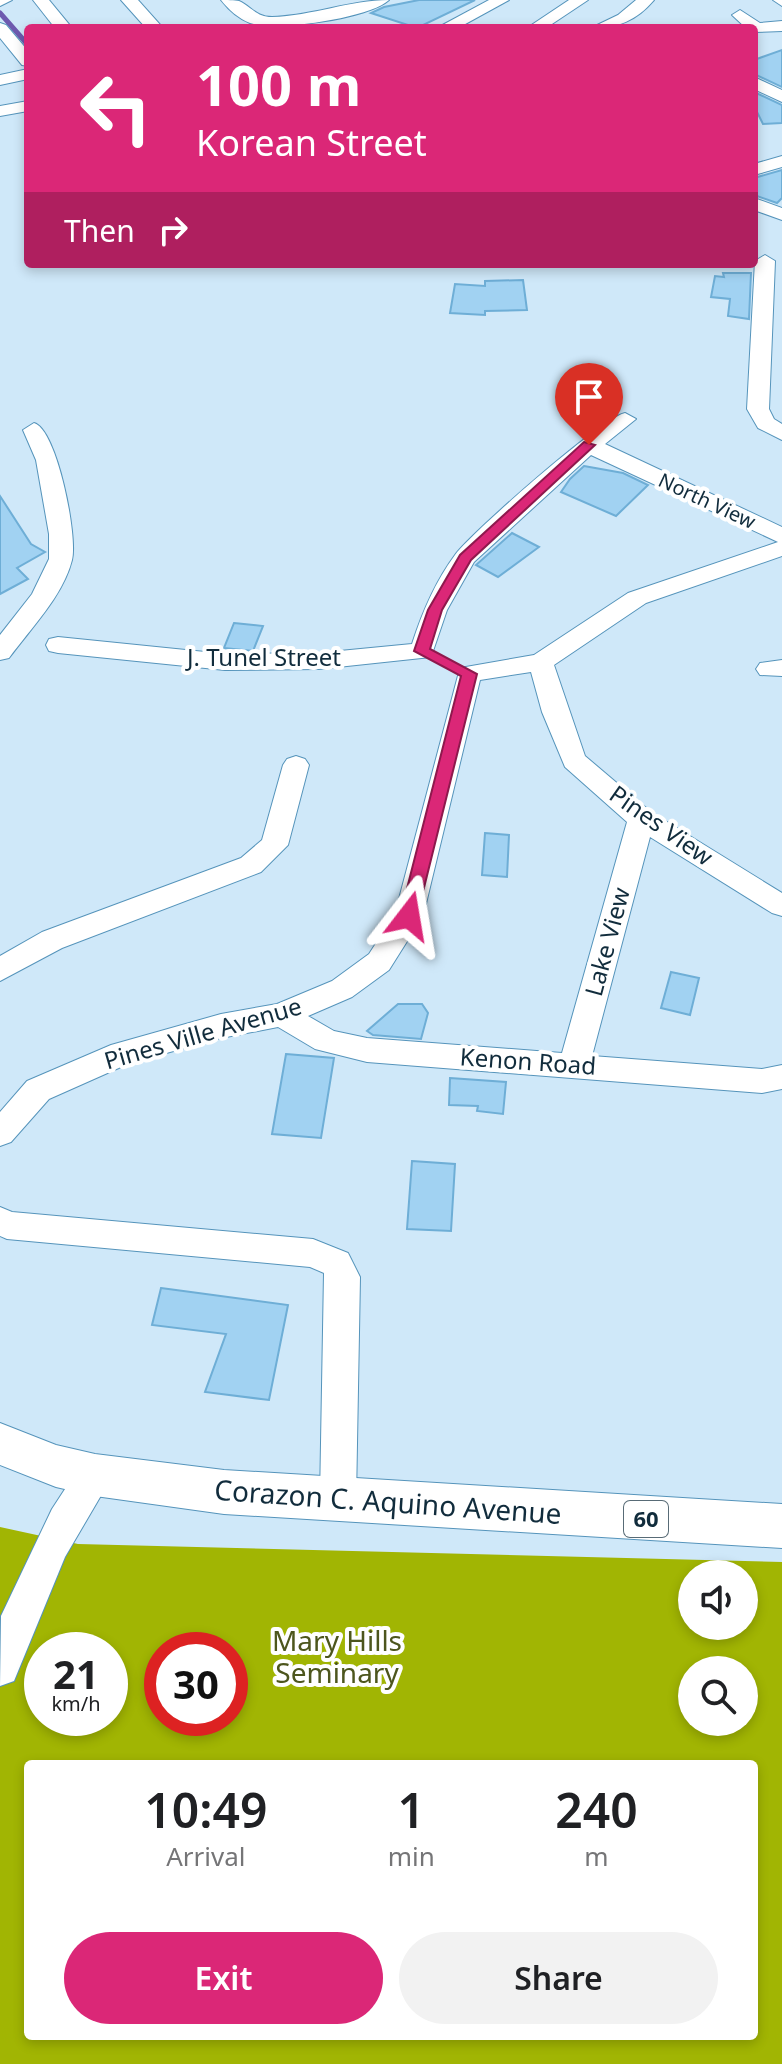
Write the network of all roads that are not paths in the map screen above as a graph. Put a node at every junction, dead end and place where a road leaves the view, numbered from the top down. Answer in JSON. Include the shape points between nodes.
{"nodes":[{"id":1,"x":41,"y":0,"type":"edge"},
{"id":2,"x":129,"y":0,"type":"edge"},
{"id":3,"x":229,"y":0,"type":"edge"},
{"id":4,"x":321,"y":0,"type":"edge"},
{"id":5,"x":381,"y":0,"type":"edge"},
{"id":6,"x":501,"y":0,"type":"edge"},
{"id":7,"x":580,"y":0,"type":"edge"},
{"id":8,"x":646,"y":0,"type":"edge"},
{"id":9,"x":335,"y":13,"type":"junction"},
{"id":10,"x":740,"y":15,"type":"dead end"},
{"id":11,"x":61,"y":24,"type":"edge"},
{"id":12,"x":151,"y":24,"type":"edge"},
{"id":13,"x":256,"y":24,"type":"edge"},
{"id":14,"x":453,"y":24,"type":"edge"},
{"id":15,"x":541,"y":24,"type":"edge"},
{"id":16,"x":609,"y":24,"type":"edge"},
{"id":17,"x":751,"y":24,"type":"edge"},
{"id":18,"x":782,"y":26,"type":"edge"},
{"id":19,"x":0,"y":28,"type":"edge"},
{"id":20,"x":758,"y":28,"type":"edge"},
{"id":21,"x":8,"y":48,"type":"edge"},
{"id":22,"x":24,"y":75,"type":"edge"},
{"id":23,"x":0,"y":80,"type":"edge"},
{"id":24,"x":758,"y":84,"type":"edge"},
{"id":25,"x":782,"y":99,"type":"edge"},
{"id":26,"x":758,"y":102,"type":"edge"},
{"id":27,"x":24,"y":107,"type":"edge"},
{"id":28,"x":0,"y":111,"type":"edge"},
{"id":29,"x":782,"y":161,"type":"edge"},
{"id":30,"x":758,"y":169,"type":"edge"},
{"id":31,"x":758,"y":205,"type":"edge"},
{"id":32,"x":782,"y":214,"type":"edge"},
{"id":33,"x":764,"y":229,"type":"dead end"},
{"id":34,"x":765,"y":261,"type":"dead end"},
{"id":35,"x":782,"y":369,"type":"edge"},
{"id":36,"x":761,"y":379,"type":"junction"},
{"id":37,"x":625,"y":419,"type":"dead end"},
{"id":38,"x":34,"y":430,"type":"dead end"},
{"id":39,"x":782,"y":433,"type":"edge"},
{"id":40,"x":589,"y":445,"type":"junction"},
{"id":41,"x":782,"y":536,"type":"edge"},
{"id":42,"x":782,"y":548,"type":"edge"},
{"id":43,"x":58,"y":645,"type":"dead end"},
{"id":44,"x":422,"y":651,"type":"junction"},
{"id":45,"x":0,"y":652,"type":"edge"},
{"id":46,"x":541,"y":662,"type":"junction"},
{"id":47,"x":469,"y":674,"type":"junction"},
{"id":48,"x":296,"y":765,"type":"dead end"},
{"id":49,"x":641,"y":819,"type":"junction"},
{"id":50,"x":782,"y":906,"type":"edge"},
{"id":51,"x":0,"y":970,"type":"edge"},
{"id":52,"x":282,"y":1015,"type":"junction"},
{"id":53,"x":574,"y":1066,"type":"junction"},
{"id":54,"x":782,"y":1077,"type":"edge"},
{"id":55,"x":0,"y":1133,"type":"edge"},
{"id":56,"x":0,"y":1221,"type":"edge"},
{"id":57,"x":0,"y":1444,"type":"edge"},
{"id":58,"x":95,"y":1475,"type":"junction"},
{"id":59,"x":338,"y":1499,"type":"junction"},
{"id":60,"x":782,"y":1526,"type":"edge"},
{"id":61,"x":0,"y":1667,"type":"edge"}],
"edges":[{"from":1,"to":11,"type":"street"},
{"from":2,"to":12,"type":"street"},
{"from":3,"to":13,"type":"street"},
{"from":4,"to":9,"type":"street"},
{"from":5,"to":9,"type":"street"},
{"from":6,"to":14,"type":"street"},
{"from":7,"to":15,"type":"street"},
{"from":8,"to":16,"type":"street"},
{"from":9,"to":13,"type":"street"},
{"from":10,"to":17,"type":"street"},
{"from":18,"to":20,"type":"street"},
{"from":19,"to":21,"type":"street"},
{"from":22,"to":23,"type":"street"},
{"from":24,"to":25,"type":"street"},
{"from":25,"to":26,"type":"street"},
{"from":27,"to":28,"type":"street"},
{"from":29,"to":30,"type":"street"},
{"from":31,"to":32,"type":"street"},
{"from":32,"to":33,"type":"street"},
{"from":34,"to":36,"type":"street"},
{"from":35,"to":36,"type":"street"},
{"from":36,"to":39,"type":"street","via":[[758,409],[766,423]]},
{"from":37,"to":40,"type":"street"},
{"from":38,"to":45,"type":"street","via":[[47,460],[61,559],[43,596]]},
{"from":40,"to":41,"type":"street","name":"North View"},
{"from":40,"to":44,"type":"street","via":[[465,558],[435,610]]},
{"from":42,"to":46,"type":"street","via":[[637,598]]},
{"from":43,"to":44,"type":"street","name":"J. Tunel Street","via":[[225,662],[319,661]]},
{"from":44,"to":47,"type":"street"},
{"from":46,"to":47,"type":"street"},
{"from":46,"to":49,"type":"street","name":"Pines View","via":[[574,761]]},
{"from":47,"to":52,"type":"street","name":"Pines Ville Avenue","via":[[409,916],[379,962],[342,989]]},
{"from":48,"to":51,"type":"street","via":[[274,845],[251,865],[52,940]]},
{"from":49,"to":50,"type":"street","name":"Pines View"},
{"from":49,"to":53,"type":"street","name":"Lake View"},
{"from":52,"to":53,"type":"street","name":"Kenon Road","via":[[326,1041],[367,1050]]},
{"from":52,"to":55,"type":"street","name":"Pines Ville Avenue","via":[[122,1053],[38,1090]]},
{"from":53,"to":54,"type":"street","name":"Kenon Road","via":[[762,1081]]},
{"from":56,"to":59,"type":"street","via":[[313,1253],[336,1263],[343,1277]]},
{"from":57,"to":58,"type":"main road","name":"Corazon C. Aquino Avenue","number":"60"},
{"from":58,"to":59,"type":"main road","name":"Corazon C. Aquino Avenue","number":"60","via":[[224,1492]]},
{"from":58,"to":61,"type":"street","via":[[65,1515]]},
{"from":59,"to":60,"type":"main road","name":"Corazon C. Aquino Avenue","number":"60"}]}
